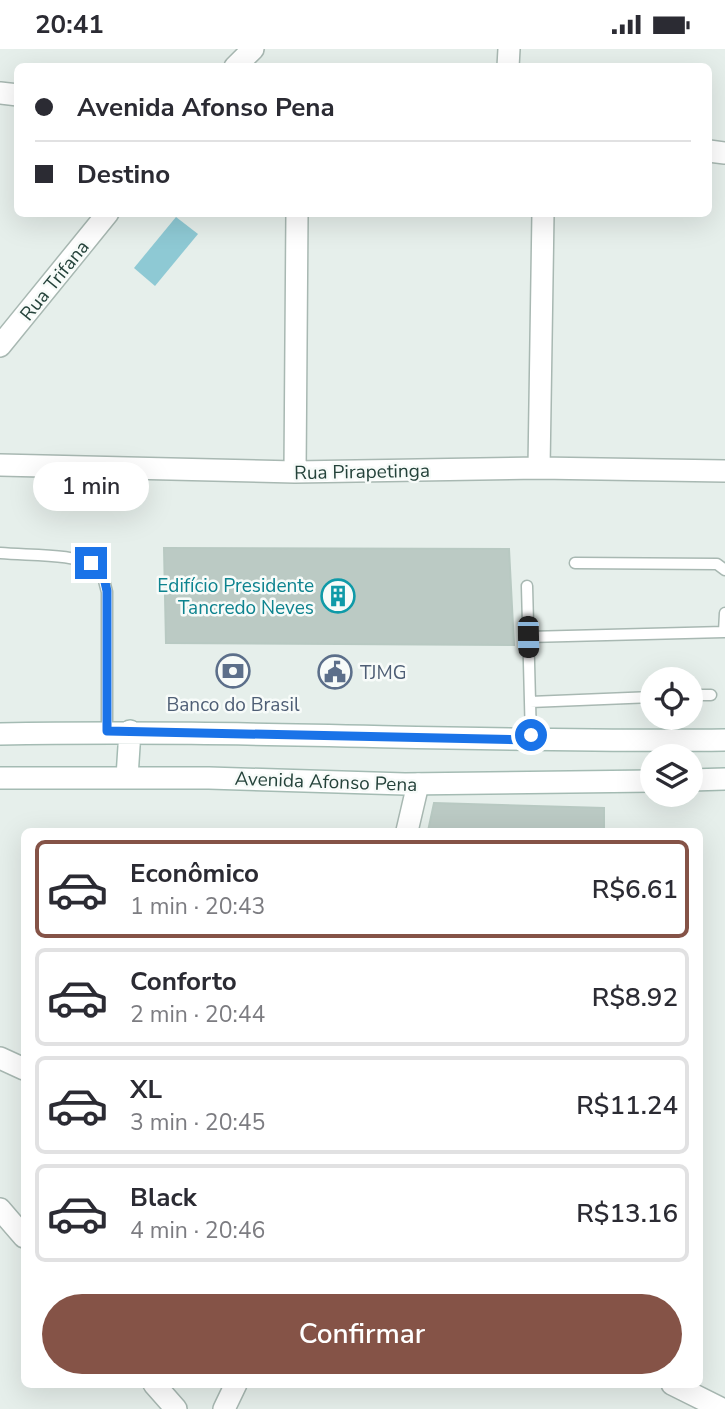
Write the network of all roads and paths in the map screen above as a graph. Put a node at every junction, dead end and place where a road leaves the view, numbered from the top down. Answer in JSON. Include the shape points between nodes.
{"nodes":[{"id":1,"x":253,"y":49,"type":"edge"},
{"id":2,"x":239,"y":63,"type":"edge"},
{"id":3,"x":105,"y":217,"type":"edge"},
{"id":4,"x":296,"y":217,"type":"edge"},
{"id":5,"x":543,"y":217,"type":"edge"},
{"id":6,"x":0,"y":346,"type":"edge"},
{"id":7,"x":0,"y":465,"type":"edge"},
{"id":8,"x":539,"y":468,"type":"junction"},
{"id":9,"x":725,"y":471,"type":"edge"},
{"id":10,"x":295,"y":472,"type":"junction"},
{"id":11,"x":0,"y":553,"type":"edge"},
{"id":12,"x":575,"y":563,"type":"dead end"},
{"id":13,"x":725,"y":570,"type":"edge"},
{"id":14,"x":527,"y":586,"type":"dead end"},
{"id":15,"x":725,"y":613,"type":"edge"},
{"id":16,"x":528,"y":637,"type":"junction"},
{"id":17,"x":703,"y":695,"type":"edge"},
{"id":18,"x":711,"y":695,"type":"dead end"},
{"id":19,"x":640,"y":698,"type":"edge"},
{"id":20,"x":530,"y":702,"type":"junction"},
{"id":21,"x":107,"y":731,"type":"junction"},
{"id":22,"x":130,"y":731,"type":"junction"},
{"id":23,"x":0,"y":734,"type":"edge"},
{"id":24,"x":531,"y":740,"type":"junction"},
{"id":25,"x":725,"y":740,"type":"edge"},
{"id":26,"x":127,"y":777,"type":"junction"},
{"id":27,"x":0,"y":778,"type":"edge"},
{"id":28,"x":725,"y":779,"type":"edge"},
{"id":29,"x":703,"y":780,"type":"edge"},
{"id":30,"x":640,"y":781,"type":"edge"},
{"id":31,"x":418,"y":784,"type":"junction"},
{"id":32,"x":408,"y":828,"type":"edge"},
{"id":33,"x":0,"y":1058,"type":"edge"},
{"id":34,"x":21,"y":1068,"type":"edge"},
{"id":35,"x":0,"y":1209,"type":"edge"},
{"id":36,"x":21,"y":1234,"type":"edge"},
{"id":37,"x":158,"y":1388,"type":"edge"},
{"id":38,"x":234,"y":1388,"type":"edge"},
{"id":39,"x":680,"y":1388,"type":"edge"},
{"id":40,"x":176,"y":1409,"type":"edge"},
{"id":41,"x":224,"y":1409,"type":"edge"},
{"id":42,"x":722,"y":1409,"type":"edge"}],
"edges":[{"from":1,"to":2,"type":"street"},
{"from":3,"to":6,"type":"street","name":"Rua Trifana"},
{"from":4,"to":10,"type":"street"},
{"from":5,"to":8,"type":"street"},
{"from":7,"to":10,"type":"street","name":"Rua Pirapetinga"},
{"from":8,"to":9,"type":"street","name":"Rua Pirapetinga"},
{"from":8,"to":10,"type":"street","name":"Rua Pirapetinga"},
{"from":11,"to":21,"type":"lane","via":[[71,559],[102,569],[107,591]]},
{"from":12,"to":13,"type":"lane","via":[[718,564]]},
{"from":14,"to":16,"type":"lane"},
{"from":15,"to":16,"type":"lane","via":[[724,632]]},
{"from":16,"to":20,"type":"lane"},
{"from":17,"to":18,"type":"lane"},
{"from":19,"to":20,"type":"lane"},
{"from":20,"to":24,"type":"lane"},
{"from":21,"to":22,"type":"street"},
{"from":21,"to":23,"type":"street"},
{"from":22,"to":24,"type":"street"},
{"from":22,"to":26,"type":"street"},
{"from":24,"to":25,"type":"street"},
{"from":26,"to":27,"type":"street","name":"Avenida Afonso Pena"},
{"from":26,"to":31,"type":"street","name":"Avenida Afonso Pena"},
{"from":28,"to":29,"type":"street"},
{"from":30,"to":31,"type":"street","name":"Avenida Afonso Pena"},
{"from":31,"to":32,"type":"street"},
{"from":33,"to":34,"type":"street"},
{"from":35,"to":36,"type":"street"},
{"from":37,"to":40,"type":"street"},
{"from":38,"to":41,"type":"street"},
{"from":39,"to":42,"type":"street"}]}
